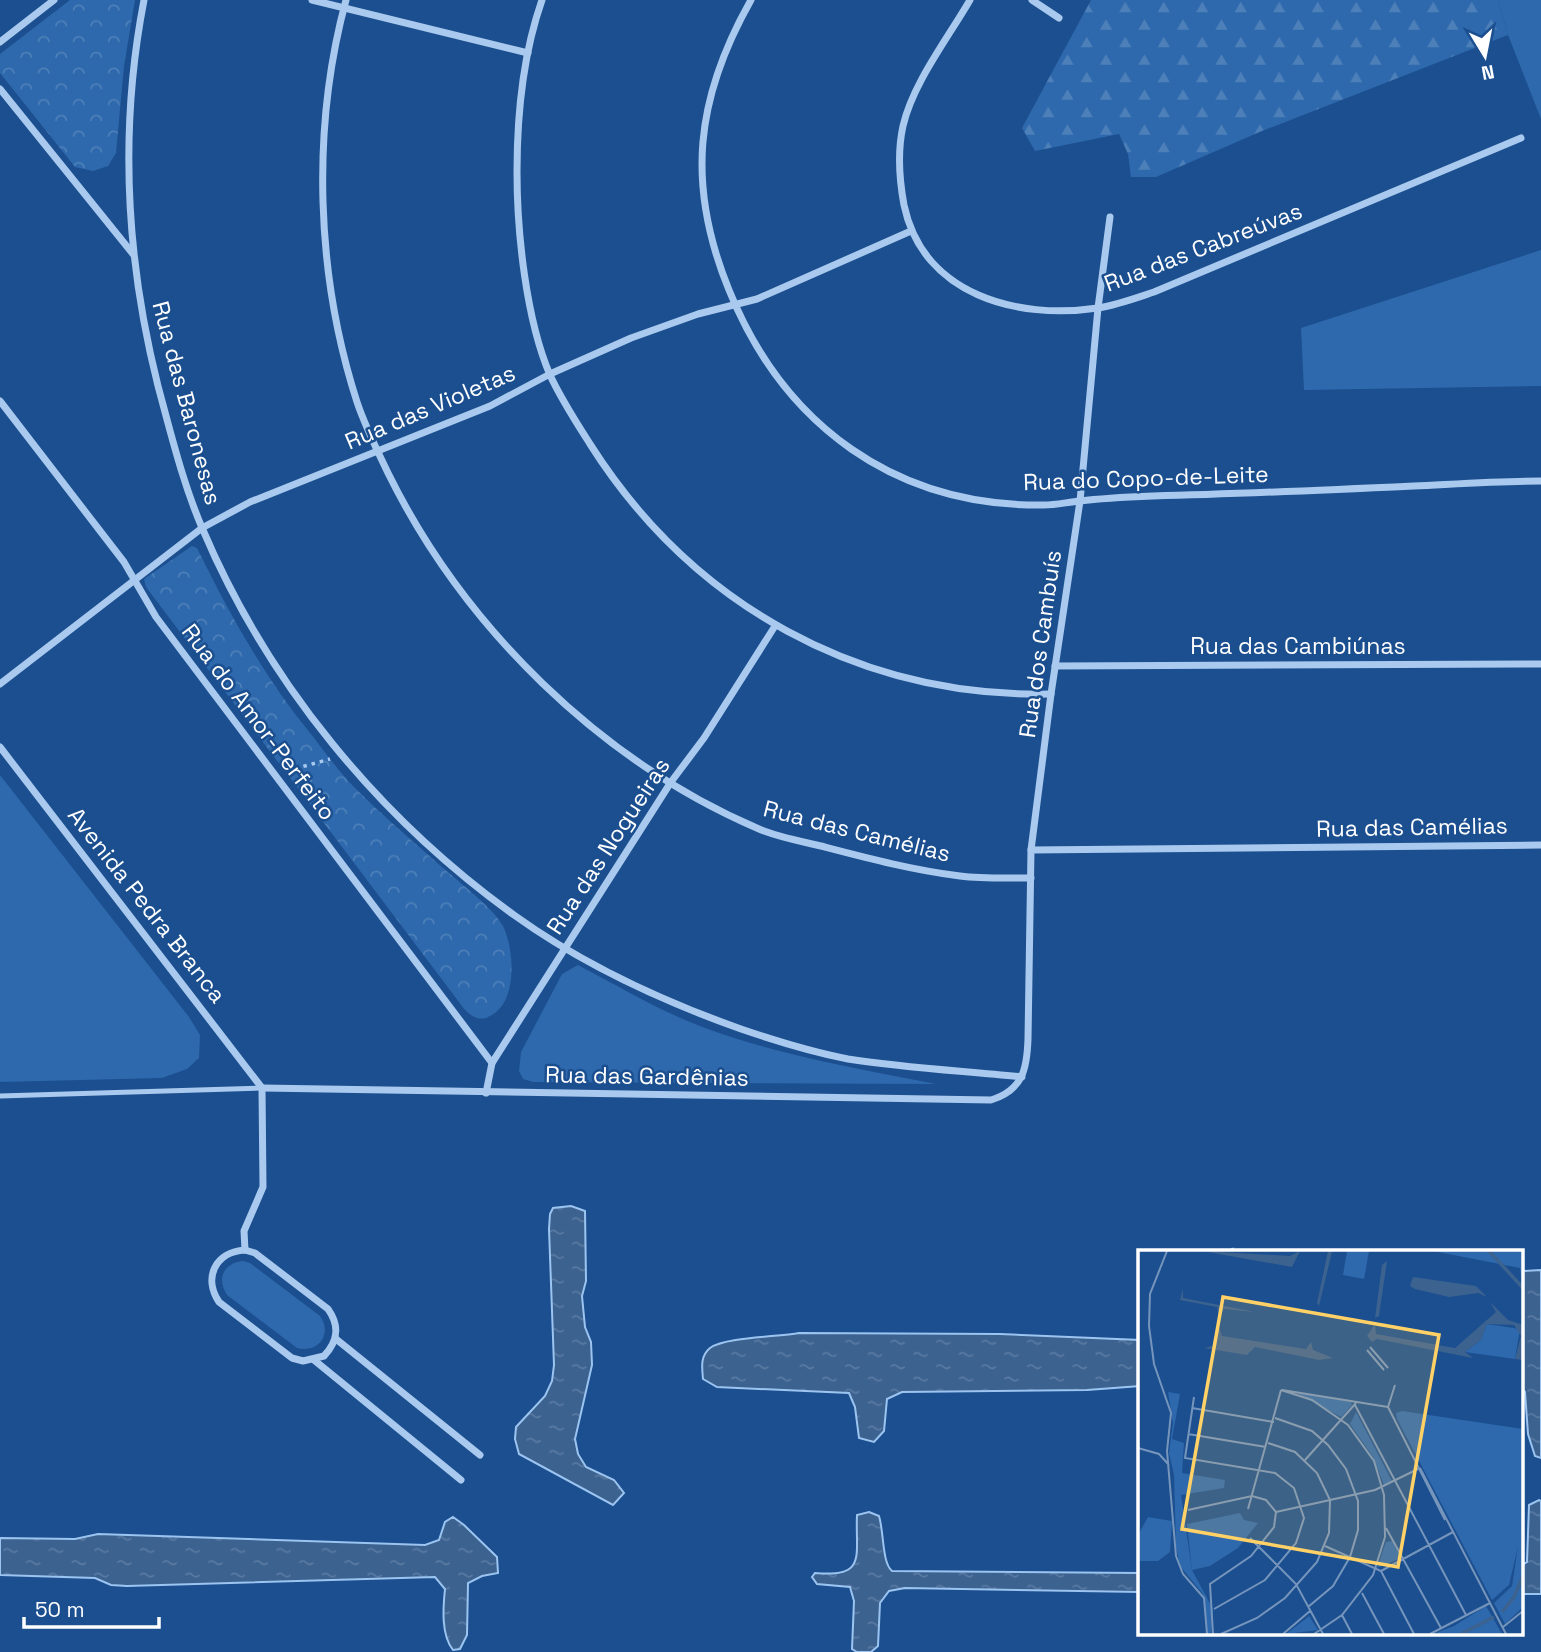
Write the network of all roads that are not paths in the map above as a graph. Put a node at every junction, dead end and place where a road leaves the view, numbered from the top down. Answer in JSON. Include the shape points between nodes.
{"nodes":[{"id":1,"x":54,"y":0,"type":"edge"},
{"id":2,"x":144,"y":0,"type":"edge"},
{"id":3,"x":312,"y":0,"type":"edge"},
{"id":4,"x":542,"y":0,"type":"edge"},
{"id":5,"x":751,"y":0,"type":"edge"},
{"id":6,"x":971,"y":0,"type":"edge"},
{"id":7,"x":1032,"y":0,"type":"edge"},
{"id":8,"x":345,"y":4,"type":"edge"},
{"id":9,"x":1059,"y":18,"type":"dead end"},
{"id":10,"x":0,"y":42,"type":"edge"},
{"id":11,"x":528,"y":53,"type":"junction"},
{"id":12,"x":0,"y":89,"type":"edge"},
{"id":13,"x":1521,"y":138,"type":"dead end"},
{"id":14,"x":1110,"y":217,"type":"dead end"},
{"id":15,"x":911,"y":231,"type":"junction"},
{"id":16,"x":133,"y":254,"type":"junction"},
{"id":17,"x":735,"y":305,"type":"junction"},
{"id":18,"x":1098,"y":308,"type":"junction"},
{"id":19,"x":550,"y":374,"type":"junction"},
{"id":20,"x":0,"y":401,"type":"edge"},
{"id":21,"x":378,"y":451,"type":"junction"},
{"id":22,"x":1541,"y":481,"type":"edge"},
{"id":23,"x":1080,"y":501,"type":"junction"},
{"id":24,"x":202,"y":528,"type":"junction"},
{"id":25,"x":135,"y":578,"type":"junction"},
{"id":26,"x":775,"y":626,"type":"junction"},
{"id":27,"x":1541,"y":664,"type":"edge"},
{"id":28,"x":1055,"y":666,"type":"junction"},
{"id":29,"x":0,"y":684,"type":"edge"},
{"id":30,"x":1051,"y":694,"type":"junction"},
{"id":31,"x":0,"y":747,"type":"edge"},
{"id":32,"x":671,"y":782,"type":"junction"},
{"id":33,"x":1541,"y":845,"type":"edge"},
{"id":34,"x":1031,"y":850,"type":"junction"},
{"id":35,"x":1031,"y":878,"type":"junction"},
{"id":36,"x":564,"y":946,"type":"junction"},
{"id":37,"x":492,"y":1063,"type":"junction"},
{"id":38,"x":1022,"y":1077,"type":"junction"},
{"id":39,"x":262,"y":1088,"type":"junction"},
{"id":40,"x":486,"y":1093,"type":"junction"},
{"id":41,"x":0,"y":1096,"type":"edge"},
{"id":42,"x":244,"y":1250,"type":"junction"},
{"id":43,"x":336,"y":1339,"type":"junction"},
{"id":44,"x":314,"y":1360,"type":"junction"},
{"id":45,"x":480,"y":1455,"type":"dead end"},
{"id":46,"x":461,"y":1479,"type":"dead end"}],
"edges":[{"from":1,"to":10,"type":"street"},
{"from":2,"to":16,"type":"street","name":"Rua das Baronesas","via":[[129,133]]},
{"from":3,"to":8,"type":"street"},
{"from":4,"to":11,"type":"street"},
{"from":5,"to":17,"type":"street","name":"Rua do Copo-de-Leite","via":[[718,71],[702,158],[706,221]]},
{"from":6,"to":15,"type":"street","name":"Rua das Cabreúvas","via":[[904,123],[899,163]]},
{"from":7,"to":9,"type":"street"},
{"from":8,"to":11,"type":"street"},
{"from":8,"to":21,"type":"street","name":"Rua das Camélias","via":[[324,142],[325,248],[344,352],[358,404]]},
{"from":11,"to":19,"type":"street","via":[[520,112],[517,201],[529,297]]},
{"from":12,"to":16,"type":"street"},
{"from":13,"to":18,"type":"street","name":"Rua das Cabreúvas","via":[[1154,292]]},
{"from":14,"to":18,"type":"street","name":"Rua dos Cambuís"},
{"from":15,"to":17,"type":"street","name":"Rua das Violetas","via":[[792,285]]},
{"from":15,"to":18,"type":"street","name":"Rua das Cabreúvas","via":[[935,266],[994,302],[1040,310]]},
{"from":16,"to":24,"type":"street","name":"Rua das Baronesas","via":[[150,353]]},
{"from":17,"to":19,"type":"street","name":"Rua das Violetas","via":[[631,338]]},
{"from":17,"to":23,"type":"street","name":"Rua do Copo-de-Leite","via":[[759,352],[815,419],[853,452],[905,480],[962,499],[1045,505]]},
{"from":18,"to":23,"type":"street","name":"Rua dos Cambuís"},
{"from":19,"to":21,"type":"street","name":"Rua das Violetas","via":[[490,405]]},
{"from":19,"to":26,"type":"street","via":[[608,472],[644,517],[712,582]]},
{"from":20,"to":25,"type":"street","name":"Rua do Amor-Perfeito"},
{"from":21,"to":24,"type":"street","name":"Rua das Violetas","via":[[250,502]]},
{"from":21,"to":32,"type":"street","name":"Rua das Camélias","via":[[426,540],[499,639],[554,695]]},
{"from":22,"to":23,"type":"street","name":"Rua do Copo-de-Leite"},
{"from":23,"to":28,"type":"street","name":"Rua dos Cambuís"},
{"from":24,"to":25,"type":"street","name":"Rua das Violetas"},
{"from":24,"to":36,"type":"street","name":"Rua das Baronesas","via":[[261,642],[342,755],[389,809],[452,867],[515,916]]},
{"from":25,"to":29,"type":"street","name":"Rua das Violetas"},
{"from":25,"to":37,"type":"street","name":"Rua do Amor-Perfeito","via":[[156,617]]},
{"from":26,"to":30,"type":"street","via":[[853,663],[919,682],[1011,695]]},
{"from":26,"to":32,"type":"street","name":"Rua das Nogueiras"},
{"from":27,"to":28,"type":"street","name":"Rua das Cambiúnas"},
{"from":28,"to":30,"type":"street","name":"Rua dos Cambuís"},
{"from":30,"to":34,"type":"street","name":"Rua dos Cambuís"},
{"from":31,"to":39,"type":"street","name":"Avenida Pedra Branca"},
{"from":32,"to":35,"type":"street","name":"Rua das Camélias","via":[[762,830],[855,855],[964,876]]},
{"from":32,"to":36,"type":"street","name":"Rua das Nogueiras"},
{"from":33,"to":34,"type":"street","name":"Rua das Camélias"},
{"from":34,"to":35,"type":"street","name":"Rua dos Cambuís"},
{"from":35,"to":38,"type":"street","name":"Rua dos Cambuís","via":[[1028,1052]]},
{"from":36,"to":37,"type":"street","name":"Rua das Nogueiras"},
{"from":36,"to":38,"type":"street","name":"Rua das Baronesas","via":[[680,1006],[797,1047],[849,1059]]},
{"from":37,"to":40,"type":"street","name":"Rua das Nogueiras"},
{"from":38,"to":40,"type":"street","name":"Rua das Gardênias","via":[[991,1100]]},
{"from":39,"to":40,"type":"street","name":"Rua das Gardênias"},
{"from":39,"to":41,"type":"lane"},
{"from":39,"to":42,"type":"street","via":[[263,1187],[244,1231]]},
{"from":42,"to":43,"type":"street","via":[[255,1253],[328,1309]]},
{"from":42,"to":44,"type":"street","via":[[224,1255],[216,1263],[213,1293],[292,1358]]},
{"from":43,"to":44,"type":"street","via":[[324,1356]]},
{"from":43,"to":45,"type":"street"},
{"from":44,"to":46,"type":"street"}]}
